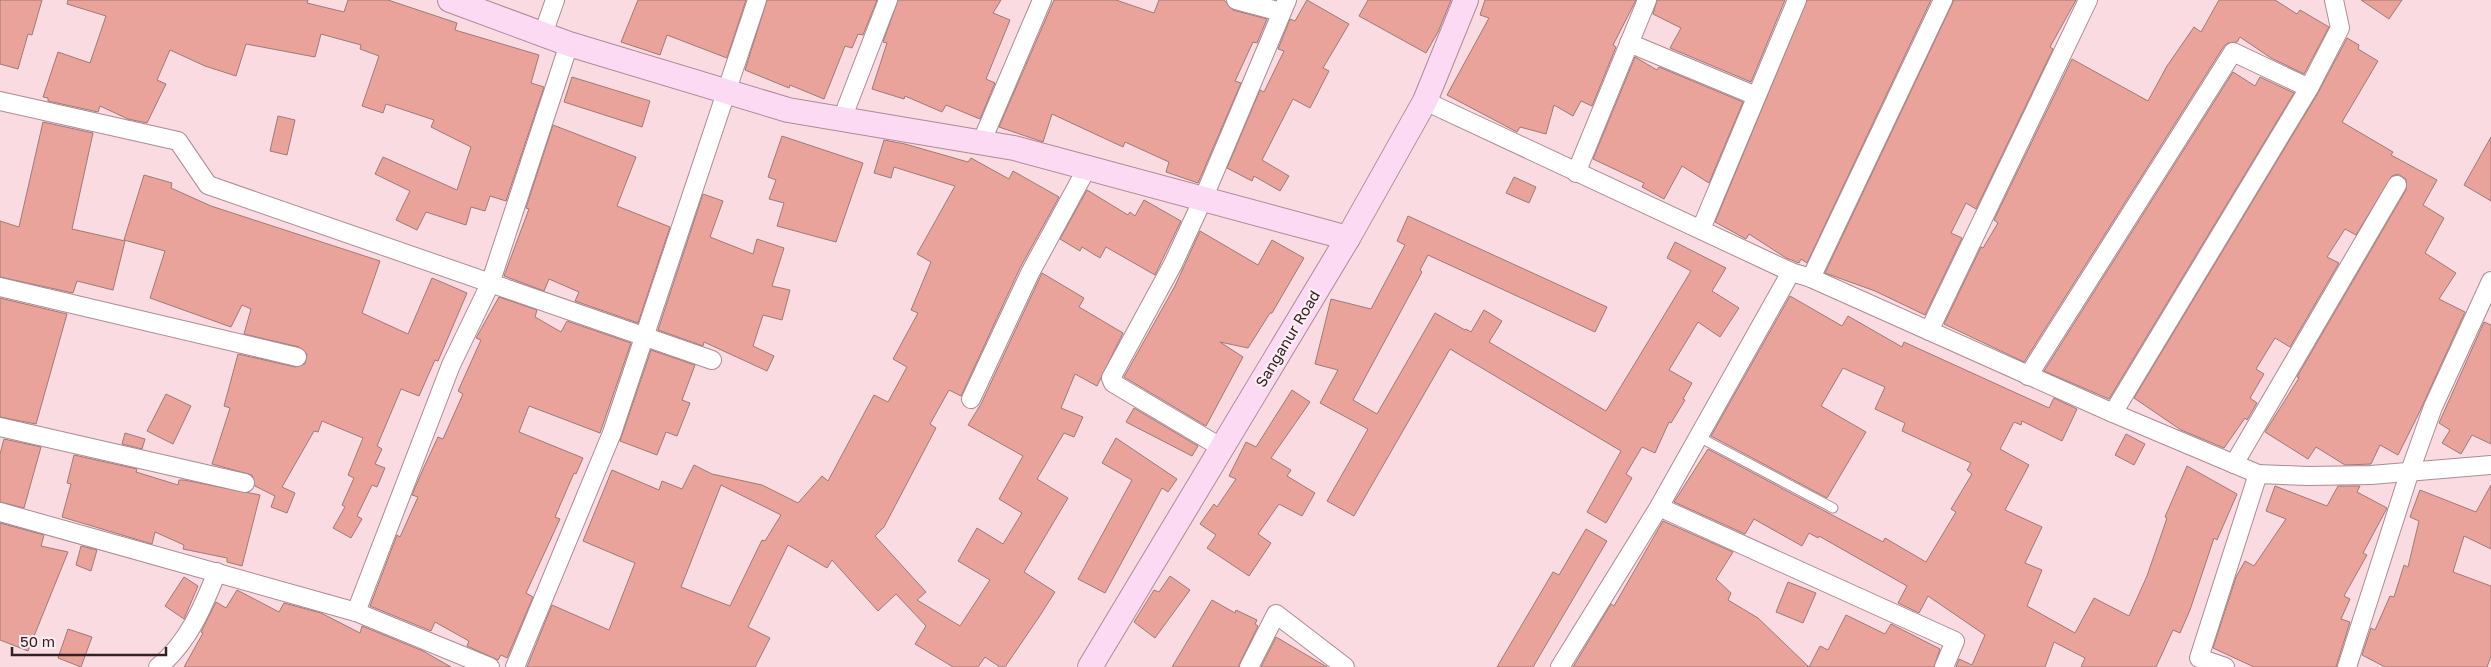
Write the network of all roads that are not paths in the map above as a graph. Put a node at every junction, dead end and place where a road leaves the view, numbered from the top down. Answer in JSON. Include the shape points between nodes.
{"nodes":[{"id":1,"x":450,"y":0,"type":"edge"},
{"id":2,"x":555,"y":0,"type":"edge"},
{"id":3,"x":757,"y":0,"type":"edge"},
{"id":4,"x":888,"y":0,"type":"edge"},
{"id":5,"x":1042,"y":0,"type":"edge"},
{"id":6,"x":1236,"y":0,"type":"edge"},
{"id":7,"x":1466,"y":0,"type":"edge"},
{"id":8,"x":1648,"y":0,"type":"edge"},
{"id":9,"x":1797,"y":0,"type":"edge"},
{"id":10,"x":1943,"y":0,"type":"edge"},
{"id":11,"x":2088,"y":0,"type":"edge"},
{"id":12,"x":2334,"y":0,"type":"edge"},
{"id":13,"x":1284,"y":6,"type":"edge"},
{"id":14,"x":543,"y":34,"type":"junction"},
{"id":15,"x":1629,"y":43,"type":"junction"},
{"id":16,"x":569,"y":44,"type":"junction"},
{"id":17,"x":2309,"y":88,"type":"junction"},
{"id":18,"x":726,"y":91,"type":"junction"},
{"id":19,"x":1756,"y":96,"type":"junction"},
{"id":20,"x":0,"y":101,"type":"edge"},
{"id":21,"x":1425,"y":101,"type":"junction"},
{"id":22,"x":842,"y":119,"type":"junction"},
{"id":23,"x":981,"y":143,"type":"junction"},
{"id":24,"x":1088,"y":168,"type":"junction"},
{"id":25,"x":1576,"y":173,"type":"junction"},
{"id":26,"x":2397,"y":185,"type":"dead end"},
{"id":27,"x":1203,"y":199,"type":"junction"},
{"id":28,"x":1701,"y":229,"type":"junction"},
{"id":29,"x":1348,"y":238,"type":"junction"},
{"id":30,"x":1791,"y":272,"type":"junction"},
{"id":31,"x":1811,"y":278,"type":"junction"},
{"id":32,"x":2491,"y":281,"type":"edge"},
{"id":33,"x":490,"y":284,"type":"junction"},
{"id":34,"x":0,"y":287,"type":"edge"},
{"id":35,"x":1929,"y":332,"type":"junction"},
{"id":36,"x":644,"y":337,"type":"junction"},
{"id":37,"x":297,"y":357,"type":"dead end"},
{"id":38,"x":712,"y":360,"type":"dead end"},
{"id":39,"x":2028,"y":376,"type":"junction"},
{"id":40,"x":970,"y":399,"type":"dead end"},
{"id":41,"x":2113,"y":414,"type":"junction"},
{"id":42,"x":0,"y":427,"type":"edge"},
{"id":43,"x":1699,"y":437,"type":"junction"},
{"id":44,"x":1222,"y":448,"type":"junction"},
{"id":45,"x":2234,"y":464,"type":"junction"},
{"id":46,"x":2491,"y":466,"type":"edge"},
{"id":47,"x":2258,"y":474,"type":"junction"},
{"id":48,"x":2408,"y":474,"type":"junction"},
{"id":49,"x":245,"y":483,"type":"dead end"},
{"id":50,"x":1659,"y":507,"type":"junction"},
{"id":51,"x":1833,"y":508,"type":"dead end"},
{"id":52,"x":0,"y":512,"type":"edge"},
{"id":53,"x":217,"y":572,"type":"junction"},
{"id":54,"x":356,"y":612,"type":"junction"},
{"id":55,"x":2197,"y":663,"type":"edge"},
{"id":56,"x":158,"y":667,"type":"edge"},
{"id":57,"x":490,"y":667,"type":"edge"},
{"id":58,"x":515,"y":667,"type":"edge"},
{"id":59,"x":1090,"y":667,"type":"edge"},
{"id":60,"x":1249,"y":667,"type":"edge"},
{"id":61,"x":1346,"y":667,"type":"edge"},
{"id":62,"x":1560,"y":667,"type":"edge"},
{"id":63,"x":1944,"y":667,"type":"edge"},
{"id":64,"x":2225,"y":667,"type":"edge"},
{"id":65,"x":2347,"y":667,"type":"edge"}],
"edges":[{"from":1,"to":14,"type":"street"},
{"from":2,"to":14,"type":"street"},
{"from":3,"to":18,"type":"street"},
{"from":4,"to":22,"type":"street"},
{"from":5,"to":23,"type":"street"},
{"from":6,"to":13,"type":"street"},
{"from":7,"to":21,"type":"street","name":"Sanganur Road"},
{"from":8,"to":15,"type":"street"},
{"from":9,"to":19,"type":"street"},
{"from":10,"to":31,"type":"street"},
{"from":11,"to":35,"type":"street"},
{"from":12,"to":17,"type":"street","via":[[2340,28]]},
{"from":13,"to":27,"type":"street"},
{"from":14,"to":16,"type":"street"},
{"from":15,"to":19,"type":"street"},
{"from":15,"to":25,"type":"street"},
{"from":16,"to":18,"type":"street"},
{"from":16,"to":33,"type":"street"},
{"from":17,"to":39,"type":"street","via":[[2233,52]]},
{"from":17,"to":41,"type":"street"},
{"from":18,"to":22,"type":"street","via":[[788,110]]},
{"from":18,"to":36,"type":"street"},
{"from":19,"to":28,"type":"street"},
{"from":20,"to":33,"type":"street","via":[[178,140],[208,184]]},
{"from":21,"to":25,"type":"street"},
{"from":21,"to":29,"type":"street","name":"Sanganur Road"},
{"from":22,"to":23,"type":"street"},
{"from":23,"to":24,"type":"street","via":[[1014,148]]},
{"from":24,"to":27,"type":"street"},
{"from":24,"to":40,"type":"street","via":[[1030,273]]},
{"from":25,"to":28,"type":"street"},
{"from":26,"to":45,"type":"street"},
{"from":27,"to":29,"type":"street"},
{"from":27,"to":44,"type":"street","via":[[1173,264],[1111,378],[1113,383]]},
{"from":28,"to":30,"type":"street"},
{"from":29,"to":44,"type":"street","name":"Sanganur Road"},
{"from":30,"to":31,"type":"street"},
{"from":30,"to":43,"type":"street"},
{"from":31,"to":35,"type":"street"},
{"from":32,"to":48,"type":"street","via":[[2433,408]]},
{"from":33,"to":36,"type":"street"},
{"from":33,"to":54,"type":"street","via":[[451,365]]},
{"from":34,"to":37,"type":"street"},
{"from":35,"to":39,"type":"street"},
{"from":36,"to":38,"type":"street"},
{"from":36,"to":58,"type":"street","via":[[612,433]]},
{"from":39,"to":41,"type":"street"},
{"from":41,"to":45,"type":"street"},
{"from":42,"to":49,"type":"street"},
{"from":43,"to":50,"type":"street"},
{"from":43,"to":51,"type":"lane"},
{"from":44,"to":59,"type":"street","name":"Sanganur Road"},
{"from":45,"to":47,"type":"street"},
{"from":46,"to":48,"type":"street"},
{"from":47,"to":48,"type":"street"},
{"from":47,"to":55,"type":"street"},
{"from":48,"to":65,"type":"street"},
{"from":50,"to":62,"type":"street"},
{"from":50,"to":63,"type":"street","via":[[1955,641]]},
{"from":52,"to":53,"type":"street"},
{"from":53,"to":54,"type":"street"},
{"from":53,"to":56,"type":"street","via":[[200,613],[173,655]]},
{"from":54,"to":57,"type":"street"},
{"from":55,"to":64,"type":"street"},
{"from":60,"to":61,"type":"street","via":[[1276,614]]}]}
